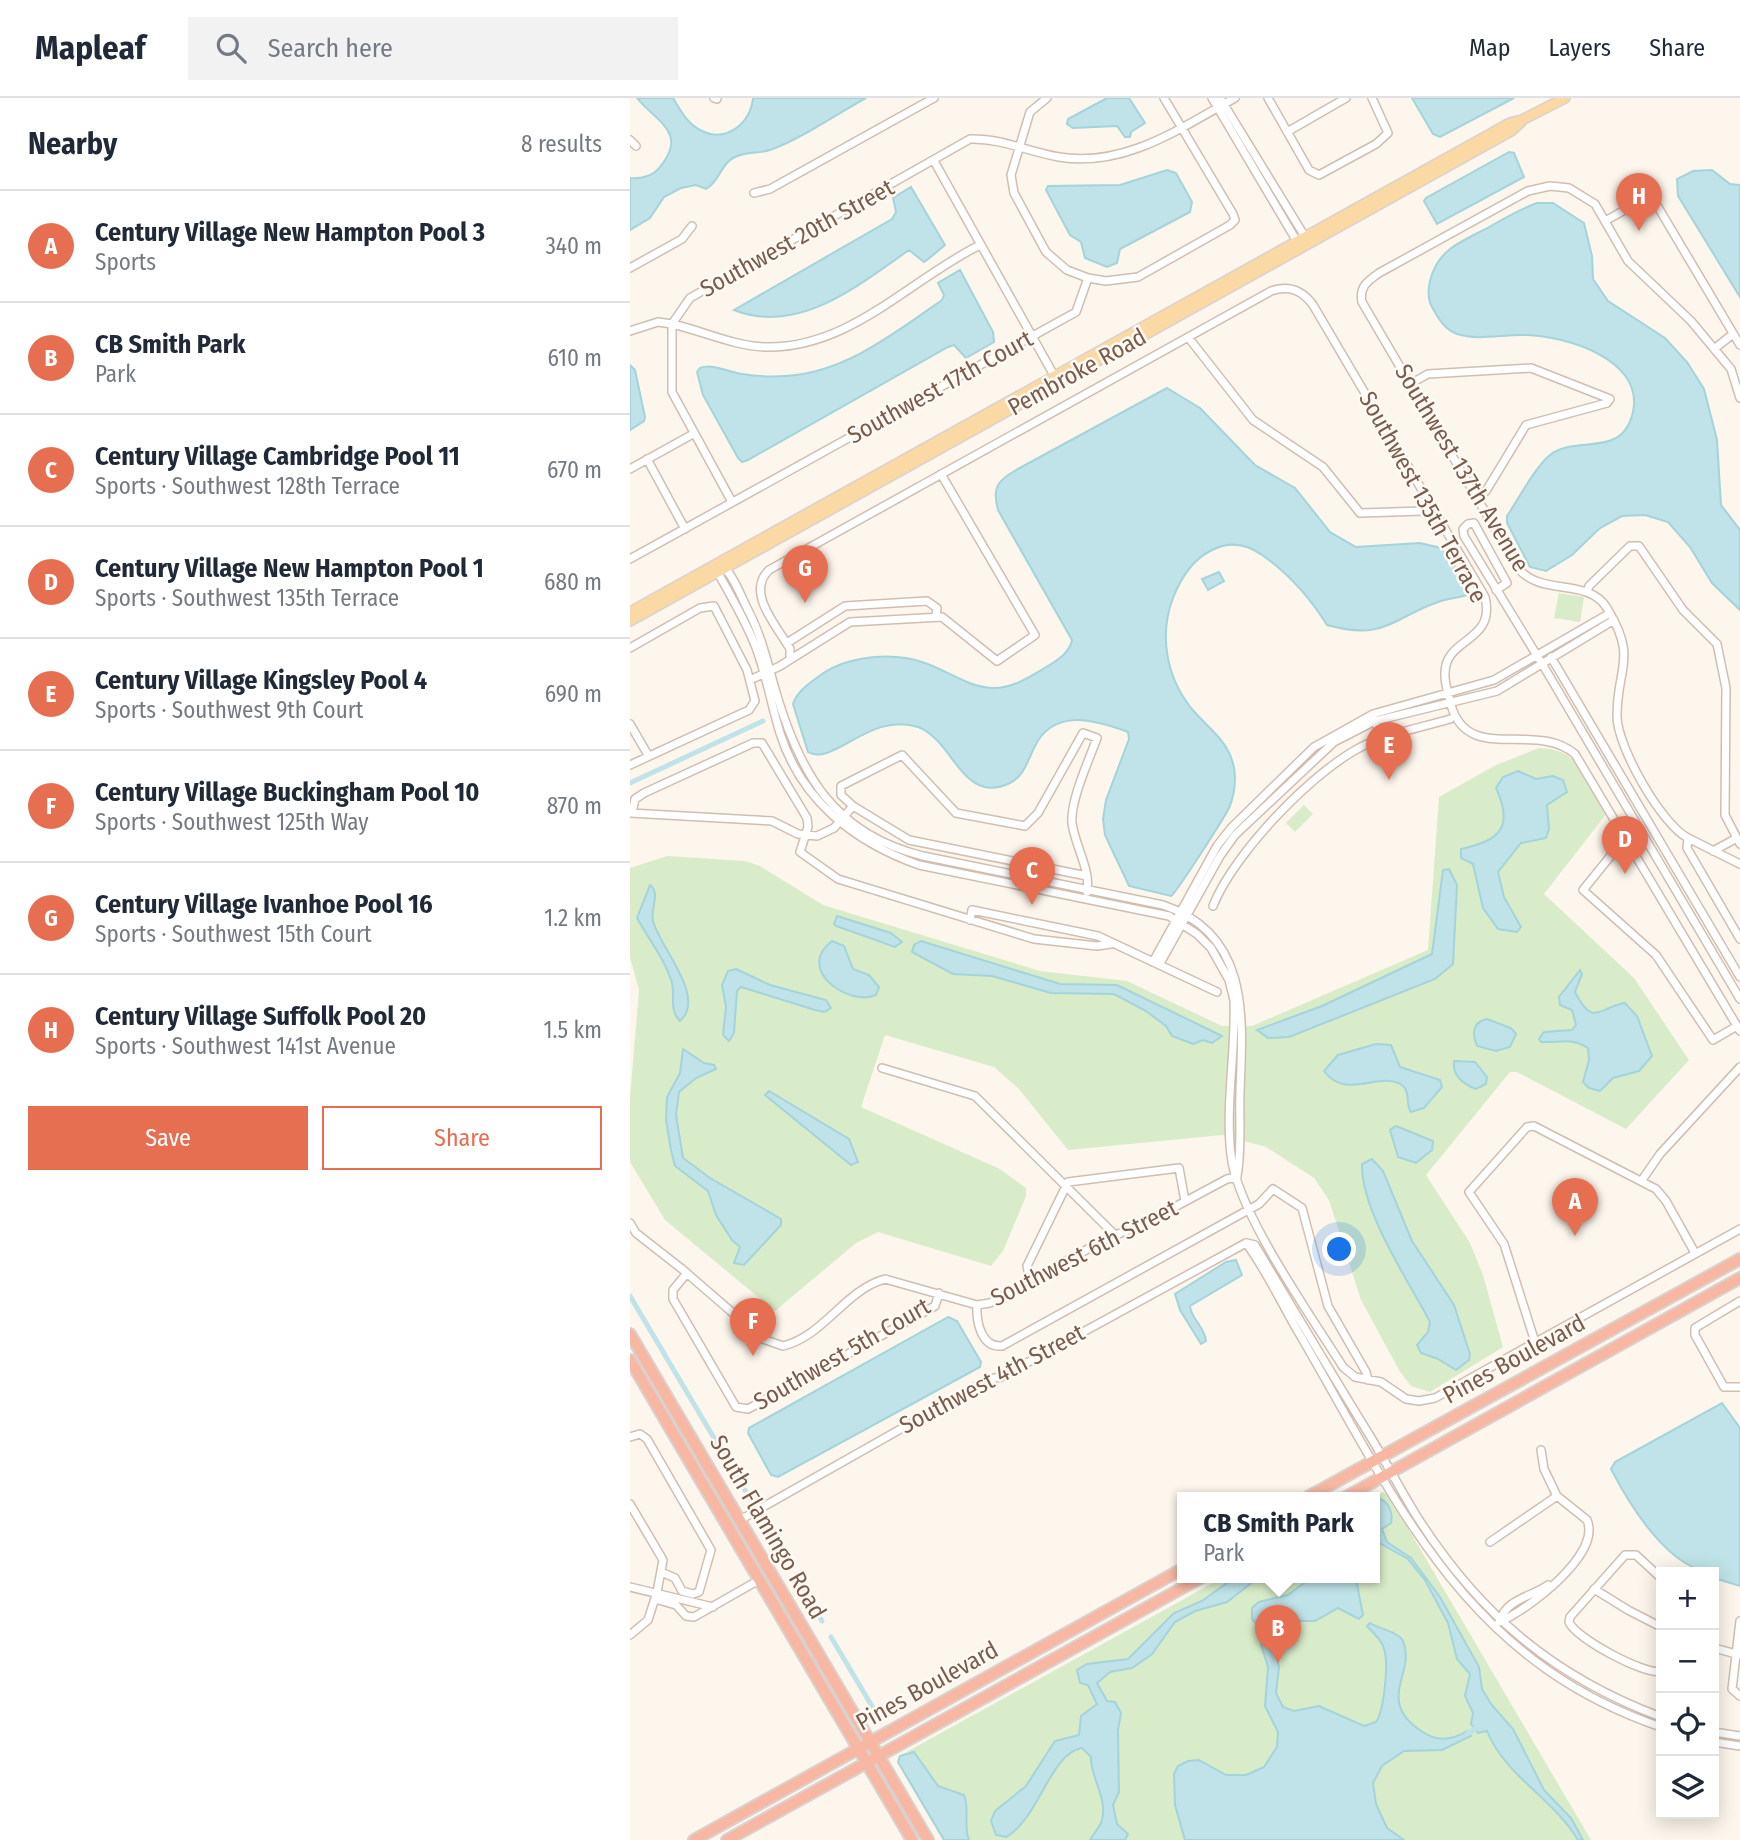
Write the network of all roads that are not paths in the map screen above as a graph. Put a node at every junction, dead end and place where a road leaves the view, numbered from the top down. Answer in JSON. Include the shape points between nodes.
{"nodes":[{"id":1,"x":934,"y":98,"type":"edge"},
{"id":2,"x":1047,"y":98,"type":"edge"},
{"id":3,"x":1164,"y":98,"type":"edge"},
{"id":4,"x":1212,"y":98,"type":"edge"},
{"id":5,"x":1235,"y":98,"type":"edge"},
{"id":6,"x":1268,"y":98,"type":"edge"},
{"id":7,"x":1346,"y":98,"type":"edge"},
{"id":8,"x":1372,"y":98,"type":"edge"},
{"id":9,"x":1564,"y":98,"type":"edge"},
{"id":10,"x":1221,"y":103,"type":"edge"},
{"id":11,"x":1182,"y":128,"type":"junction"},
{"id":12,"x":1287,"y":132,"type":"junction"},
{"id":13,"x":1020,"y":146,"type":"junction"},
{"id":14,"x":934,"y":161,"type":"junction"},
{"id":15,"x":754,"y":193,"type":"dead end"},
{"id":16,"x":1606,"y":220,"type":"junction"},
{"id":17,"x":692,"y":226,"type":"dead end"},
{"id":18,"x":1303,"y":242,"type":"junction"},
{"id":19,"x":980,"y":245,"type":"junction"},
{"id":20,"x":630,"y":268,"type":"edge"},
{"id":21,"x":1088,"y":278,"type":"junction"},
{"id":22,"x":672,"y":324,"type":"junction"},
{"id":23,"x":630,"y":331,"type":"edge"},
{"id":24,"x":1733,"y":334,"type":"junction"},
{"id":25,"x":1031,"y":337,"type":"junction"},
{"id":26,"x":1188,"y":337,"type":"junction"},
{"id":27,"x":1740,"y":345,"type":"edge"},
{"id":28,"x":1714,"y":349,"type":"junction"},
{"id":29,"x":1056,"y":379,"type":"junction"},
{"id":30,"x":1410,"y":384,"type":"junction"},
{"id":31,"x":1740,"y":398,"type":"edge"},
{"id":32,"x":693,"y":434,"type":"junction"},
{"id":33,"x":647,"y":459,"type":"junction"},
{"id":34,"x":630,"y":469,"type":"edge"},
{"id":35,"x":941,"y":474,"type":"junction"},
{"id":36,"x":1477,"y":498,"type":"junction"},
{"id":37,"x":732,"y":502,"type":"junction"},
{"id":38,"x":1433,"y":507,"type":"junction"},
{"id":39,"x":685,"y":528,"type":"junction"},
{"id":40,"x":631,"y":556,"type":"edge"},
{"id":41,"x":721,"y":568,"type":"junction"},
{"id":42,"x":1496,"y":590,"type":"junction"},
{"id":43,"x":1587,"y":592,"type":"junction"},
{"id":44,"x":746,"y":604,"type":"junction"},
{"id":45,"x":737,"y":608,"type":"junction"},
{"id":46,"x":630,"y":612,"type":"edge"},
{"id":47,"x":936,"y":616,"type":"junction"},
{"id":48,"x":1613,"y":619,"type":"junction"},
{"id":49,"x":630,"y":621,"type":"edge"},
{"id":50,"x":751,"y":623,"type":"junction"},
{"id":51,"x":753,"y":641,"type":"junction"},
{"id":52,"x":787,"y":643,"type":"junction"},
{"id":53,"x":630,"y":648,"type":"edge"},
{"id":54,"x":1546,"y":650,"type":"junction"},
{"id":55,"x":1536,"y":657,"type":"junction"},
{"id":56,"x":790,"y":658,"type":"junction"},
{"id":57,"x":1552,"y":659,"type":"junction"},
{"id":58,"x":1543,"y":666,"type":"junction"},
{"id":59,"x":767,"y":672,"type":"junction"},
{"id":60,"x":750,"y":680,"type":"junction"},
{"id":61,"x":1450,"y":698,"type":"junction"},
{"id":62,"x":1374,"y":718,"type":"junction"},
{"id":63,"x":1450,"y":719,"type":"dead end"},
{"id":64,"x":630,"y":724,"type":"edge"},
{"id":65,"x":1382,"y":739,"type":"junction"},
{"id":66,"x":1606,"y":750,"type":"junction"},
{"id":67,"x":649,"y":755,"type":"junction"},
{"id":68,"x":1597,"y":756,"type":"junction"},
{"id":69,"x":630,"y":765,"type":"edge"},
{"id":70,"x":853,"y":806,"type":"junction"},
{"id":71,"x":631,"y":813,"type":"edge"},
{"id":72,"x":1252,"y":813,"type":"junction"},
{"id":73,"x":841,"y":820,"type":"junction"},
{"id":74,"x":1266,"y":829,"type":"junction"},
{"id":75,"x":805,"y":836,"type":"junction"},
{"id":76,"x":1626,"y":837,"type":"junction"},
{"id":77,"x":1688,"y":838,"type":"junction"},
{"id":78,"x":1738,"y":841,"type":"edge"},
{"id":79,"x":1713,"y":851,"type":"junction"},
{"id":80,"x":1740,"y":864,"type":"edge"},
{"id":81,"x":1087,"y":876,"type":"junction"},
{"id":82,"x":1086,"y":894,"type":"junction"},
{"id":83,"x":1213,"y":906,"type":"dead end"},
{"id":84,"x":1181,"y":918,"type":"junction"},
{"id":85,"x":970,"y":920,"type":"junction"},
{"id":86,"x":1740,"y":939,"type":"edge"},
{"id":87,"x":1111,"y":944,"type":"junction"},
{"id":88,"x":1156,"y":963,"type":"junction"},
{"id":89,"x":1740,"y":977,"type":"edge"},
{"id":90,"x":1217,"y":992,"type":"dead end"},
{"id":91,"x":1740,"y":999,"type":"edge"},
{"id":92,"x":1739,"y":1028,"type":"edge"},
{"id":93,"x":1740,"y":1067,"type":"edge"},
{"id":94,"x":882,"y":1069,"type":"dead end"},
{"id":95,"x":1237,"y":1177,"type":"junction"},
{"id":96,"x":1642,"y":1180,"type":"junction"},
{"id":97,"x":1065,"y":1185,"type":"junction"},
{"id":98,"x":1185,"y":1201,"type":"junction"},
{"id":99,"x":1249,"y":1208,"type":"junction"},
{"id":100,"x":630,"y":1223,"type":"edge"},
{"id":101,"x":1740,"y":1229,"type":"edge"},
{"id":102,"x":1115,"y":1235,"type":"junction"},
{"id":103,"x":1695,"y":1253,"type":"junction"},
{"id":104,"x":1740,"y":1258,"type":"edge"},
{"id":105,"x":687,"y":1273,"type":"junction"},
{"id":106,"x":1740,"y":1278,"type":"edge"},
{"id":107,"x":1030,"y":1281,"type":"junction"},
{"id":108,"x":939,"y":1293,"type":"junction"},
{"id":109,"x":1740,"y":1301,"type":"edge"},
{"id":110,"x":977,"y":1305,"type":"junction"},
{"id":111,"x":630,"y":1334,"type":"edge"},
{"id":112,"x":1535,"y":1342,"type":"junction"},
{"id":113,"x":630,"y":1360,"type":"edge"},
{"id":114,"x":1368,"y":1380,"type":"junction"},
{"id":115,"x":1740,"y":1387,"type":"edge"},
{"id":116,"x":630,"y":1437,"type":"edge"},
{"id":117,"x":1541,"y":1451,"type":"dead end"},
{"id":118,"x":1378,"y":1459,"type":"junction"},
{"id":119,"x":1387,"y":1474,"type":"junction"},
{"id":120,"x":1317,"y":1492,"type":"edge"},
{"id":121,"x":1355,"y":1492,"type":"edge"},
{"id":122,"x":1558,"y":1496,"type":"junction"},
{"id":123,"x":630,"y":1504,"type":"edge"},
{"id":124,"x":740,"y":1520,"type":"junction"},
{"id":125,"x":1490,"y":1542,"type":"dead end"},
{"id":126,"x":661,"y":1572,"type":"junction"},
{"id":127,"x":1177,"y":1572,"type":"edge"},
{"id":128,"x":1656,"y":1573,"type":"edge"},
{"id":129,"x":759,"y":1580,"type":"junction"},
{"id":130,"x":1187,"y":1583,"type":"edge"},
{"id":131,"x":630,"y":1587,"type":"edge"},
{"id":132,"x":1594,"y":1589,"type":"junction"},
{"id":133,"x":656,"y":1596,"type":"junction"},
{"id":134,"x":713,"y":1606,"type":"junction"},
{"id":135,"x":1500,"y":1621,"type":"junction"},
{"id":136,"x":1740,"y":1621,"type":"edge"},
{"id":137,"x":1656,"y":1625,"type":"edge"},
{"id":138,"x":1492,"y":1627,"type":"junction"},
{"id":139,"x":630,"y":1635,"type":"edge"},
{"id":140,"x":810,"y":1639,"type":"junction"},
{"id":141,"x":1055,"y":1640,"type":"junction"},
{"id":142,"x":1719,"y":1649,"type":"edge"},
{"id":143,"x":1737,"y":1654,"type":"edge"},
{"id":144,"x":1039,"y":1668,"type":"junction"},
{"id":145,"x":1656,"y":1672,"type":"edge"},
{"id":146,"x":1740,"y":1696,"type":"edge"},
{"id":147,"x":1656,"y":1715,"type":"edge"},
{"id":148,"x":1656,"y":1725,"type":"edge"},
{"id":149,"x":1719,"y":1733,"type":"edge"},
{"id":150,"x":1740,"y":1736,"type":"edge"},
{"id":151,"x":870,"y":1741,"type":"junction"},
{"id":152,"x":1719,"y":1743,"type":"edge"},
{"id":153,"x":1740,"y":1746,"type":"edge"},
{"id":154,"x":858,"y":1748,"type":"junction"},
{"id":155,"x":879,"y":1756,"type":"junction"},
{"id":156,"x":866,"y":1763,"type":"junction"},
{"id":157,"x":694,"y":1840,"type":"edge"},
{"id":158,"x":727,"y":1840,"type":"edge"},
{"id":159,"x":912,"y":1840,"type":"edge"},
{"id":160,"x":928,"y":1840,"type":"edge"}],
"edges":[{"from":1,"to":15,"type":"street"},
{"from":2,"to":13,"type":"street","via":[[1030,112]]},
{"from":3,"to":11,"type":"street"},
{"from":4,"to":10,"type":"street"},
{"from":5,"to":10,"type":"street"},
{"from":6,"to":12,"type":"street"},
{"from":7,"to":12,"type":"street"},
{"from":8,"to":12,"type":"street","via":[[1388,133],[1319,175]]},
{"from":9,"to":18,"type":"main road","name":"Pembroke Road"},
{"from":10,"to":11,"type":"street"},
{"from":10,"to":18,"type":"street"},
{"from":11,"to":13,"type":"street","via":[[1146,146],[1104,158],[1059,157]]},
{"from":11,"to":21,"type":"street","via":[[1235,220],[1138,277]]},
{"from":13,"to":14,"type":"street","name":"Southwest 20th Street","via":[[970,139]]},
{"from":13,"to":21,"type":"street","via":[[1011,175],[1014,193],[1046,252],[1067,270]]},
{"from":14,"to":19,"type":"street"},
{"from":14,"to":22,"type":"street","name":"Southwest 20th Street","via":[[690,298]]},
{"from":16,"to":24,"type":"street","via":[[1644,199],[1653,200]]},
{"from":16,"to":28,"type":"street","via":[[1628,261]]},
{"from":16,"to":30,"type":"street","name":"Southwest 137th Avenue","via":[[1588,198],[1569,188],[1550,186],[1519,195],[1363,286],[1362,302]]},
{"from":17,"to":20,"type":"street","via":[[682,239]]},
{"from":18,"to":29,"type":"main road","name":"Pembroke Road"},
{"from":19,"to":22,"type":"street","via":[[854,325],[819,339],[765,347]]},
{"from":19,"to":25,"type":"street"},
{"from":21,"to":25,"type":"street","name":"Southwest 17th Court","via":[[1076,312]]},
{"from":22,"to":23,"type":"street"},
{"from":22,"to":32,"type":"street","via":[[672,391]]},
{"from":24,"to":27,"type":"street"},
{"from":24,"to":28,"type":"street"},
{"from":25,"to":29,"type":"street"},
{"from":25,"to":37,"type":"street","name":"Southwest 17th Court"},
{"from":26,"to":35,"type":"street"},
{"from":26,"to":38,"type":"street","via":[[1253,420],[1323,467],[1360,513]]},
{"from":26,"to":38,"type":"street","name":"Southwest 135th Terrace","via":[[1271,290],[1303,293]]},
{"from":28,"to":31,"type":"street","via":[[1734,373]]},
{"from":29,"to":41,"type":"main road","name":"Pembroke Road"},
{"from":30,"to":36,"type":"street","name":"Southwest 137th Avenue"},
{"from":30,"to":36,"type":"street","via":[[1428,374],[1531,368],[1610,399],[1526,425],[1485,494]]},
{"from":32,"to":33,"type":"street"},
{"from":32,"to":37,"type":"street"},
{"from":33,"to":34,"type":"street"},
{"from":33,"to":39,"type":"street"},
{"from":35,"to":47,"type":"street","via":[[1035,635],[998,661]]},
{"from":35,"to":52,"type":"street","via":[[769,570],[761,582],[761,598]]},
{"from":36,"to":43,"type":"street","name":"Southwest 137th Avenue","via":[[1523,573],[1548,586]]},
{"from":37,"to":39,"type":"street","name":"Southwest 17th Court"},
{"from":38,"to":61,"type":"street","name":"Southwest 135th Terrace","via":[[1487,609],[1482,627],[1448,660],[1444,672]]},
{"from":39,"to":40,"type":"street","name":"Southwest 17th Court"},
{"from":41,"to":44,"type":"street"},
{"from":41,"to":45,"type":"street"},
{"from":41,"to":46,"type":"main road","name":"Pembroke Road"},
{"from":41,"to":49,"type":"main road","name":"Pembroke Road"},
{"from":42,"to":42,"type":"street","via":[[1507,583],[1479,528],[1468,524],[1464,536]]},
{"from":42,"to":55,"type":"street"},
{"from":43,"to":48,"type":"street","via":[[1600,598]]},
{"from":43,"to":78,"type":"street","via":[[1635,545],[1683,610],[1717,645],[1726,688],[1725,815]]},
{"from":44,"to":45,"type":"street"},
{"from":44,"to":50,"type":"street"},
{"from":45,"to":50,"type":"street"},
{"from":45,"to":51,"type":"street"},
{"from":47,"to":52,"type":"street","via":[[937,608],[927,601],[845,606]]},
{"from":47,"to":56,"type":"street","via":[[850,622]]},
{"from":48,"to":54,"type":"street"},
{"from":48,"to":57,"type":"street"},
{"from":48,"to":77,"type":"street","via":[[1626,653],[1618,725],[1663,814]]},
{"from":50,"to":51,"type":"street"},
{"from":50,"to":59,"type":"street"},
{"from":51,"to":59,"type":"street"},
{"from":52,"to":56,"type":"street"},
{"from":53,"to":60,"type":"street","via":[[711,606],[718,610]]},
{"from":54,"to":55,"type":"street"},
{"from":54,"to":57,"type":"street"},
{"from":55,"to":58,"type":"street"},
{"from":55,"to":61,"type":"street"},
{"from":56,"to":59,"type":"street"},
{"from":57,"to":58,"type":"street"},
{"from":57,"to":66,"type":"street"},
{"from":58,"to":61,"type":"street","via":[[1497,691]]},
{"from":58,"to":68,"type":"street"},
{"from":59,"to":60,"type":"street"},
{"from":59,"to":73,"type":"street","via":[[790,759],[801,779]]},
{"from":60,"to":67,"type":"street","via":[[755,697],[752,707]]},
{"from":61,"to":62,"type":"street"},
{"from":61,"to":76,"type":"street","name":"Southwest 135th Terrace","via":[[1460,726],[1471,735],[1545,739],[1570,750],[1580,759]]},
{"from":62,"to":65,"type":"street"},
{"from":62,"to":72,"type":"street","via":[[1321,752]]},
{"from":63,"to":65,"type":"street"},
{"from":64,"to":67,"type":"street"},
{"from":65,"to":74,"type":"street","via":[[1335,764]]},
{"from":66,"to":68,"type":"street"},
{"from":66,"to":89,"type":"street"},
{"from":67,"to":69,"type":"street"},
{"from":68,"to":91,"type":"street"},
{"from":70,"to":73,"type":"street"},
{"from":70,"to":81,"type":"street","via":[[909,840]]},
{"from":70,"to":81,"type":"street","via":[[840,792],[841,786],[902,755],[956,813],[1025,826],[1038,813],[1083,733],[1097,738],[1072,819]]},
{"from":71,"to":75,"type":"street","via":[[772,821]]},
{"from":71,"to":75,"type":"street","via":[[635,799],[644,793],[752,743],[762,743],[807,818]]},
{"from":72,"to":74,"type":"street"},
{"from":72,"to":84,"type":"street"},
{"from":73,"to":75,"type":"street","via":[[823,834]]},
{"from":73,"to":82,"type":"street","via":[[879,849],[919,864]]},
{"from":74,"to":83,"type":"street","via":[[1233,867]]},
{"from":75,"to":85,"type":"street","via":[[800,852],[838,879]]},
{"from":76,"to":92,"type":"street","name":"Southwest 135th Terrace"},
{"from":76,"to":92,"type":"street","via":[[1583,890],[1656,955],[1713,1040]]},
{"from":77,"to":79,"type":"street"},
{"from":77,"to":86,"type":"street","via":[[1687,848]]},
{"from":78,"to":79,"type":"street"},
{"from":79,"to":80,"type":"street"},
{"from":81,"to":82,"type":"street"},
{"from":82,"to":84,"type":"street","via":[[1163,905]]},
{"from":84,"to":88,"type":"street"},
{"from":84,"to":95,"type":"street","via":[[1211,948],[1238,999],[1230,1139]]},
{"from":85,"to":87,"type":"street","via":[[1047,943]]},
{"from":85,"to":87,"type":"street","via":[[972,910],[1098,936]]},
{"from":87,"to":88,"type":"street"},
{"from":88,"to":90,"type":"street"},
{"from":93,"to":96,"type":"street"},
{"from":94,"to":97,"type":"street","via":[[973,1094]]},
{"from":95,"to":98,"type":"street","name":"Southwest 6th Street"},
{"from":95,"to":99,"type":"street"},
{"from":96,"to":103,"type":"street","via":[[1662,1194]]},
{"from":96,"to":112,"type":"street","via":[[1534,1126],[1527,1127],[1469,1192],[1504,1244]]},
{"from":97,"to":98,"type":"street","via":[[1179,1168]]},
{"from":97,"to":102,"type":"street"},
{"from":97,"to":107,"type":"street","via":[[1026,1269]]},
{"from":98,"to":102,"type":"street","name":"Southwest 6th Street"},
{"from":99,"to":110,"type":"street","via":[[1002,1346],[988,1343],[978,1325]]},
{"from":99,"to":114,"type":"street","via":[[1343,1367]]},
{"from":99,"to":114,"type":"street","via":[[1273,1189],[1302,1208],[1328,1306]]},
{"from":100,"to":105,"type":"street"},
{"from":101,"to":103,"type":"street"},
{"from":102,"to":107,"type":"street","name":"Southwest 6th Street"},
{"from":103,"to":112,"type":"street"},
{"from":104,"to":118,"type":"highway","name":"Pines Boulevard"},
{"from":105,"to":108,"type":"street","name":"Southwest 6th Street","via":[[762,1339],[783,1346],[804,1337],[877,1282],[895,1281]]},
{"from":105,"to":108,"type":"street","name":"Southwest 5th Court","via":[[673,1290],[673,1299],[741,1410],[935,1306]]},
{"from":106,"to":119,"type":"highway","name":"Pines Boulevard"},
{"from":107,"to":110,"type":"street","name":"Southwest 6th Street","via":[[990,1303]]},
{"from":108,"to":110,"type":"street","name":"Southwest 6th Street"},
{"from":109,"to":115,"type":"street","via":[[1695,1328],[1724,1387]]},
{"from":111,"to":124,"type":"highway","name":"South Flamingo Road"},
{"from":112,"to":114,"type":"street","via":[[1435,1398],[1414,1401],[1381,1382]]},
{"from":113,"to":129,"type":"highway","name":"South Flamingo Road"},
{"from":116,"to":126,"type":"street","via":[[640,1434],[647,1439],[711,1550],[699,1592],[682,1591],[675,1578]]},
{"from":117,"to":122,"type":"street","via":[[1544,1469]]},
{"from":118,"to":119,"type":"street"},
{"from":118,"to":120,"type":"highway","name":"Pines Boulevard"},
{"from":118,"to":124,"type":"street","name":"Southwest 4th Street","via":[[1246,1243],[1002,1377],[989,1379]]},
{"from":119,"to":121,"type":"highway","name":"Pines Boulevard"},
{"from":119,"to":135,"type":"street"},
{"from":119,"to":138,"type":"street","via":[[1437,1562]]},
{"from":122,"to":125,"type":"street"},
{"from":122,"to":135,"type":"street","via":[[1583,1515],[1590,1531],[1585,1549],[1559,1579]]},
{"from":123,"to":126,"type":"street","via":[[663,1560]]},
{"from":124,"to":140,"type":"highway","name":"South Flamingo Road"},
{"from":126,"to":133,"type":"street"},
{"from":127,"to":141,"type":"highway","name":"Pines Boulevard"},
{"from":128,"to":132,"type":"street","via":[[1629,1553]]},
{"from":129,"to":134,"type":"street"},
{"from":129,"to":140,"type":"highway","via":[[771,1584],[796,1628]]},
{"from":129,"to":154,"type":"highway","name":"South Flamingo Road"},
{"from":130,"to":144,"type":"highway","name":"Pines Boulevard"},
{"from":131,"to":133,"type":"street"},
{"from":132,"to":137,"type":"street"},
{"from":132,"to":145,"type":"street","via":[[1569,1622],[1612,1654]]},
{"from":133,"to":134,"type":"street"},
{"from":133,"to":134,"type":"street","via":[[689,1617]]},
{"from":133,"to":139,"type":"street","via":[[648,1620]]},
{"from":135,"to":138,"type":"street"},
{"from":135,"to":147,"type":"street","via":[[1537,1653],[1587,1685]]},
{"from":136,"to":143,"type":"street"},
{"from":138,"to":148,"type":"street","via":[[1559,1680]]},
{"from":140,"to":151,"type":"highway","name":"South Flamingo Road"},
{"from":141,"to":144,"type":"highway","via":[[1042,1655]]},
{"from":141,"to":151,"type":"highway","name":"Pines Boulevard"},
{"from":142,"to":143,"type":"street"},
{"from":143,"to":146,"type":"street","via":[[1732,1689]]},
{"from":144,"to":155,"type":"highway","name":"Pines Boulevard"},
{"from":149,"to":150,"type":"street"},
{"from":151,"to":154,"type":"highway","name":"Pines Boulevard"},
{"from":151,"to":155,"type":"highway","name":"South Flamingo Road"},
{"from":152,"to":153,"type":"street"},
{"from":154,"to":156,"type":"highway","name":"South Flamingo Road"},
{"from":154,"to":157,"type":"highway","name":"Pines Boulevard"},
{"from":155,"to":156,"type":"highway","name":"Pines Boulevard"},
{"from":155,"to":160,"type":"highway","name":"South Flamingo Road"},
{"from":156,"to":158,"type":"highway","name":"Pines Boulevard"},
{"from":156,"to":159,"type":"highway","name":"South Flamingo Road"}]}
